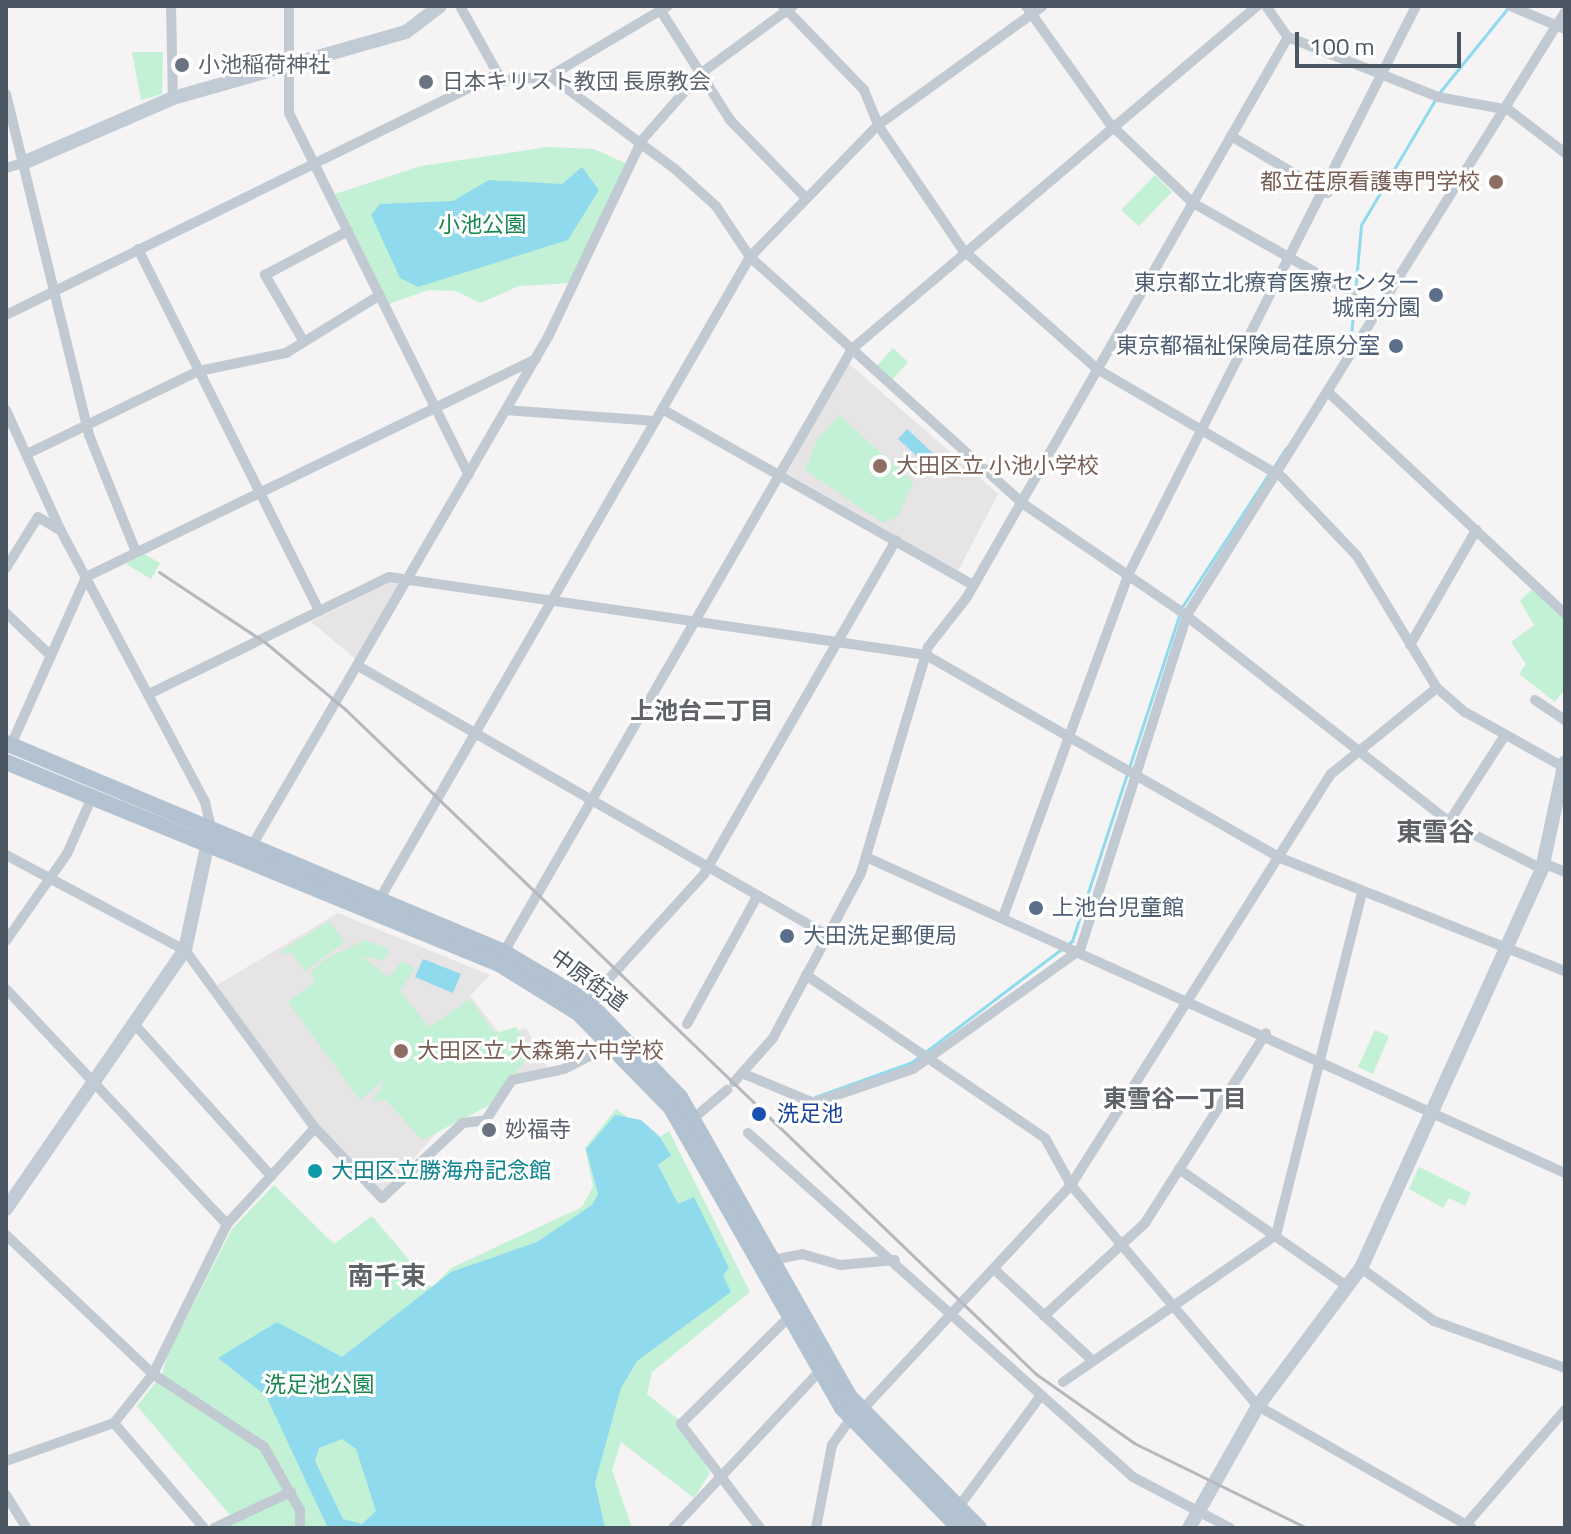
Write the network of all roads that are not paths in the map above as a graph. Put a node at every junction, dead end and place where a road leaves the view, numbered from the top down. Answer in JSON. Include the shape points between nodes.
{"nodes":[{"id":1,"x":171,"y":6,"type":"edge"},
{"id":2,"x":289,"y":6,"type":"edge"},
{"id":3,"x":440,"y":6,"type":"edge"},
{"id":4,"x":460,"y":6,"type":"edge"},
{"id":5,"x":1043,"y":6,"type":"edge"},
{"id":6,"x":1257,"y":6,"type":"edge"},
{"id":7,"x":1266,"y":6,"type":"edge"},
{"id":8,"x":1416,"y":6,"type":"edge"},
{"id":9,"x":1511,"y":6,"type":"edge"},
{"id":10,"x":662,"y":8,"type":"edge"},
{"id":11,"x":787,"y":8,"type":"edge"},
{"id":12,"x":1029,"y":10,"type":"edge"},
{"id":13,"x":1565,"y":12,"type":"edge"},
{"id":14,"x":1561,"y":27,"type":"edge"},
{"id":15,"x":1288,"y":37,"type":"junction"},
{"id":16,"x":289,"y":66,"type":"junction"},
{"id":17,"x":700,"y":74,"type":"junction"},
{"id":18,"x":495,"y":75,"type":"junction"},
{"id":19,"x":550,"y":76,"type":"junction"},
{"id":20,"x":1386,"y":76,"type":"junction"},
{"id":21,"x":6,"y":94,"type":"edge"},
{"id":22,"x":173,"y":98,"type":"junction"},
{"id":23,"x":1509,"y":110,"type":"junction"},
{"id":24,"x":1110,"y":124,"type":"junction"},
{"id":25,"x":878,"y":125,"type":"junction"},
{"id":26,"x":1231,"y":136,"type":"junction"},
{"id":27,"x":642,"y":140,"type":"junction"},
{"id":28,"x":1565,"y":153,"type":"edge"},
{"id":29,"x":23,"y":163,"type":"junction"},
{"id":30,"x":314,"y":163,"type":"junction"},
{"id":31,"x":6,"y":168,"type":"edge"},
{"id":32,"x":1327,"y":193,"type":"junction"},
{"id":33,"x":803,"y":195,"type":"junction"},
{"id":34,"x":1193,"y":203,"type":"junction"},
{"id":35,"x":348,"y":231,"type":"junction"},
{"id":36,"x":138,"y":249,"type":"junction"},
{"id":37,"x":963,"y":250,"type":"junction"},
{"id":38,"x":750,"y":257,"type":"junction"},
{"id":39,"x":1293,"y":260,"type":"junction"},
{"id":40,"x":52,"y":292,"type":"junction"},
{"id":41,"x":1352,"y":293,"type":"dead end"},
{"id":42,"x":380,"y":295,"type":"junction"},
{"id":43,"x":6,"y":315,"type":"edge"},
{"id":44,"x":304,"y":342,"type":"junction"},
{"id":45,"x":852,"y":349,"type":"junction"},
{"id":46,"x":536,"y":359,"type":"junction"},
{"id":47,"x":1097,"y":369,"type":"junction"},
{"id":48,"x":199,"y":371,"type":"junction"},
{"id":49,"x":1328,"y":392,"type":"junction"},
{"id":50,"x":434,"y":405,"type":"junction"},
{"id":51,"x":662,"y":409,"type":"junction"},
{"id":52,"x":6,"y":410,"type":"edge"},
{"id":53,"x":506,"y":410,"type":"junction"},
{"id":54,"x":656,"y":421,"type":"junction"},
{"id":55,"x":86,"y":425,"type":"junction"},
{"id":56,"x":1203,"y":431,"type":"junction"},
{"id":57,"x":27,"y":454,"type":"junction"},
{"id":58,"x":1273,"y":471,"type":"junction"},
{"id":59,"x":469,"y":475,"type":"junction"},
{"id":60,"x":779,"y":475,"type":"junction"},
{"id":61,"x":259,"y":490,"type":"junction"},
{"id":62,"x":1022,"y":503,"type":"junction"},
{"id":63,"x":1476,"y":530,"type":"junction"},
{"id":64,"x":61,"y":531,"type":"junction"},
{"id":65,"x":896,"y":540,"type":"junction"},
{"id":66,"x":136,"y":552,"type":"junction"},
{"id":67,"x":6,"y":568,"type":"edge"},
{"id":68,"x":1128,"y":575,"type":"junction"},
{"id":69,"x":86,"y":577,"type":"junction"},
{"id":70,"x":410,"y":578,"type":"junction"},
{"id":71,"x":973,"y":585,"type":"junction"},
{"id":72,"x":553,"y":599,"type":"junction"},
{"id":73,"x":319,"y":611,"type":"junction"},
{"id":74,"x":6,"y":613,"type":"edge"},
{"id":75,"x":1184,"y":613,"type":"junction"},
{"id":76,"x":1565,"y":614,"type":"edge"},
{"id":77,"x":695,"y":620,"type":"junction"},
{"id":78,"x":839,"y":642,"type":"junction"},
{"id":79,"x":1410,"y":645,"type":"junction"},
{"id":80,"x":926,"y":655,"type":"junction"},
{"id":81,"x":51,"y":656,"type":"junction"},
{"id":82,"x":360,"y":667,"type":"junction"},
{"id":83,"x":1437,"y":688,"type":"junction"},
{"id":84,"x":149,"y":694,"type":"junction"},
{"id":85,"x":1535,"y":700,"type":"dead end"},
{"id":86,"x":1565,"y":720,"type":"edge"},
{"id":87,"x":475,"y":733,"type":"junction"},
{"id":88,"x":1070,"y":735,"type":"junction"},
{"id":89,"x":1505,"y":735,"type":"junction"},
{"id":90,"x":8,"y":744,"type":"edge"},
{"id":91,"x":1361,"y":748,"type":"junction"},
{"id":92,"x":6,"y":762,"type":"edge"},
{"id":93,"x":1564,"y":765,"type":"edge"},
{"id":94,"x":1137,"y":773,"type":"junction"},
{"id":95,"x":92,"y":797,"type":"junction"},
{"id":96,"x":593,"y":800,"type":"junction"},
{"id":97,"x":1449,"y":822,"type":"junction"},
{"id":98,"x":209,"y":837,"type":"junction"},
{"id":99,"x":253,"y":847,"type":"junction"},
{"id":100,"x":229,"y":853,"type":"junction"},
{"id":101,"x":6,"y":855,"type":"edge"},
{"id":102,"x":866,"y":857,"type":"junction"},
{"id":103,"x":1278,"y":857,"type":"junction"},
{"id":104,"x":1542,"y":866,"type":"junction"},
{"id":105,"x":708,"y":867,"type":"junction"},
{"id":106,"x":1565,"y":872,"type":"edge"},
{"id":107,"x":52,"y":879,"type":"junction"},
{"id":108,"x":1362,"y":892,"type":"junction"},
{"id":109,"x":758,"y":895,"type":"junction"},
{"id":110,"x":379,"y":900,"type":"junction"},
{"id":111,"x":1003,"y":917,"type":"junction"},
{"id":112,"x":825,"y":934,"type":"junction"},
{"id":113,"x":6,"y":941,"type":"edge"},
{"id":114,"x":1507,"y":949,"type":"junction"},
{"id":115,"x":185,"y":950,"type":"junction"},
{"id":116,"x":1080,"y":950,"type":"junction"},
{"id":117,"x":504,"y":952,"type":"junction"},
{"id":118,"x":1565,"y":971,"type":"edge"},
{"id":119,"x":806,"y":975,"type":"junction"},
{"id":120,"x":6,"y":989,"type":"edge"},
{"id":121,"x":1189,"y":1000,"type":"junction"},
{"id":122,"x":583,"y":1007,"type":"junction"},
{"id":123,"x":687,"y":1024,"type":"dead end"},
{"id":124,"x":136,"y":1026,"type":"junction"},
{"id":125,"x":1266,"y":1033,"type":"junction"},
{"id":126,"x":613,"y":1044,"type":"junction"},
{"id":127,"x":1321,"y":1057,"type":"junction"},
{"id":128,"x":928,"y":1059,"type":"junction"},
{"id":129,"x":744,"y":1074,"type":"junction"},
{"id":130,"x":97,"y":1085,"type":"junction"},
{"id":131,"x":1437,"y":1110,"type":"junction"},
{"id":132,"x":689,"y":1122,"type":"junction"},
{"id":133,"x":315,"y":1128,"type":"junction"},
{"id":134,"x":748,"y":1133,"type":"dead end"},
{"id":135,"x":1179,"y":1169,"type":"junction"},
{"id":136,"x":1565,"y":1173,"type":"edge"},
{"id":137,"x":271,"y":1176,"type":"junction"},
{"id":138,"x":1071,"y":1185,"type":"junction"},
{"id":139,"x":6,"y":1209,"type":"edge"},
{"id":140,"x":227,"y":1224,"type":"junction"},
{"id":141,"x":6,"y":1235,"type":"edge"},
{"id":142,"x":1276,"y":1235,"type":"junction"},
{"id":143,"x":1123,"y":1245,"type":"junction"},
{"id":144,"x":772,"y":1260,"type":"junction"},
{"id":145,"x":895,"y":1260,"type":"junction"},
{"id":146,"x":1361,"y":1268,"type":"junction"},
{"id":147,"x":994,"y":1269,"type":"junction"},
{"id":148,"x":1347,"y":1286,"type":"junction"},
{"id":149,"x":1173,"y":1305,"type":"junction"},
{"id":150,"x":953,"y":1315,"type":"junction"},
{"id":151,"x":1044,"y":1316,"type":"junction"},
{"id":152,"x":788,"y":1318,"type":"junction"},
{"id":153,"x":1092,"y":1360,"type":"junction"},
{"id":154,"x":1565,"y":1368,"type":"edge"},
{"id":155,"x":818,"y":1373,"type":"junction"},
{"id":156,"x":153,"y":1374,"type":"junction"},
{"id":157,"x":1063,"y":1382,"type":"dead end"},
{"id":158,"x":1039,"y":1398,"type":"junction"},
{"id":159,"x":1258,"y":1406,"type":"junction"},
{"id":160,"x":1565,"y":1410,"type":"edge"},
{"id":161,"x":856,"y":1415,"type":"junction"},
{"id":162,"x":114,"y":1423,"type":"junction"},
{"id":163,"x":6,"y":1461,"type":"edge"},
{"id":164,"x":719,"y":1478,"type":"junction"},
{"id":165,"x":291,"y":1492,"type":"junction"},
{"id":166,"x":6,"y":1495,"type":"edge"},
{"id":167,"x":1200,"y":1510,"type":"junction"},
{"id":168,"x":954,"y":1521,"type":"edge"},
{"id":169,"x":678,"y":1526,"type":"edge"},
{"id":170,"x":1467,"y":1527,"type":"edge"},
{"id":171,"x":27,"y":1528,"type":"edge"},
{"id":172,"x":204,"y":1528,"type":"edge"},
{"id":173,"x":214,"y":1528,"type":"edge"},
{"id":174,"x":300,"y":1528,"type":"edge"},
{"id":175,"x":760,"y":1528,"type":"edge"},
{"id":176,"x":816,"y":1528,"type":"edge"},
{"id":177,"x":979,"y":1528,"type":"edge"},
{"id":178,"x":1189,"y":1528,"type":"edge"},
{"id":179,"x":1230,"y":1528,"type":"edge"}],
"edges":[{"from":1,"to":22,"type":"street"},
{"from":2,"to":16,"type":"street"},
{"from":3,"to":16,"type":"street","via":[[406,32]]},
{"from":4,"to":18,"type":"street"},
{"from":5,"to":12,"type":"street"},
{"from":6,"to":24,"type":"street"},
{"from":7,"to":15,"type":"street"},
{"from":8,"to":20,"type":"street"},
{"from":9,"to":14,"type":"street"},
{"from":10,"to":17,"type":"street"},
{"from":10,"to":19,"type":"street"},
{"from":11,"to":17,"type":"street"},
{"from":11,"to":25,"type":"street","via":[[864,90]]},
{"from":12,"to":24,"type":"street"},
{"from":12,"to":25,"type":"street"},
{"from":13,"to":14,"type":"street"},
{"from":14,"to":23,"type":"street"},
{"from":15,"to":20,"type":"street"},
{"from":15,"to":26,"type":"street"},
{"from":16,"to":22,"type":"street"},
{"from":16,"to":30,"type":"street","via":[[289,113]]},
{"from":17,"to":27,"type":"street"},
{"from":17,"to":33,"type":"street","via":[[730,120]]},
{"from":18,"to":19,"type":"street","via":[[502,81]]},
{"from":18,"to":30,"type":"street"},
{"from":19,"to":27,"type":"street"},
{"from":20,"to":23,"type":"street","via":[[1436,96]]},
{"from":20,"to":32,"type":"street"},
{"from":21,"to":29,"type":"street"},
{"from":22,"to":29,"type":"street"},
{"from":23,"to":28,"type":"street"},
{"from":23,"to":49,"type":"street"},
{"from":24,"to":34,"type":"street"},
{"from":24,"to":37,"type":"street"},
{"from":25,"to":33,"type":"street"},
{"from":25,"to":37,"type":"street"},
{"from":26,"to":32,"type":"street"},
{"from":26,"to":34,"type":"street"},
{"from":27,"to":38,"type":"street","via":[[716,206]]},
{"from":27,"to":46,"type":"street"},
{"from":29,"to":31,"type":"street"},
{"from":29,"to":40,"type":"street"},
{"from":30,"to":35,"type":"street"},
{"from":30,"to":36,"type":"street"},
{"from":32,"to":39,"type":"street"},
{"from":33,"to":38,"type":"street"},
{"from":34,"to":39,"type":"street"},
{"from":34,"to":47,"type":"street"},
{"from":35,"to":42,"type":"street"},
{"from":35,"to":44,"type":"street","via":[[265,275]]},
{"from":36,"to":40,"type":"street"},
{"from":36,"to":48,"type":"street"},
{"from":37,"to":45,"type":"street"},
{"from":37,"to":47,"type":"street"},
{"from":38,"to":45,"type":"street"},
{"from":38,"to":51,"type":"street"},
{"from":39,"to":41,"type":"street"},
{"from":39,"to":56,"type":"street"},
{"from":40,"to":43,"type":"street"},
{"from":40,"to":55,"type":"street"},
{"from":42,"to":44,"type":"street"},
{"from":42,"to":50,"type":"street"},
{"from":44,"to":48,"type":"street","via":[[286,353]]},
{"from":45,"to":60,"type":"street"},
{"from":45,"to":62,"type":"street"},
{"from":46,"to":50,"type":"street"},
{"from":46,"to":53,"type":"street"},
{"from":47,"to":56,"type":"street"},
{"from":47,"to":62,"type":"street"},
{"from":48,"to":55,"type":"street"},
{"from":48,"to":61,"type":"street"},
{"from":49,"to":58,"type":"street"},
{"from":49,"to":63,"type":"street"},
{"from":50,"to":59,"type":"street"},
{"from":50,"to":61,"type":"street"},
{"from":51,"to":54,"type":"street"},
{"from":51,"to":60,"type":"street"},
{"from":52,"to":57,"type":"street"},
{"from":53,"to":54,"type":"street"},
{"from":53,"to":59,"type":"street"},
{"from":54,"to":72,"type":"street"},
{"from":55,"to":57,"type":"street"},
{"from":55,"to":66,"type":"street"},
{"from":56,"to":58,"type":"street"},
{"from":56,"to":68,"type":"street"},
{"from":57,"to":64,"type":"street"},
{"from":58,"to":75,"type":"street"},
{"from":58,"to":79,"type":"street","via":[[1357,556]]},
{"from":59,"to":70,"type":"street"},
{"from":60,"to":65,"type":"street"},
{"from":60,"to":77,"type":"street"},
{"from":61,"to":66,"type":"street"},
{"from":61,"to":73,"type":"street"},
{"from":62,"to":68,"type":"street"},
{"from":62,"to":71,"type":"street"},
{"from":63,"to":76,"type":"street"},
{"from":63,"to":79,"type":"street"},
{"from":64,"to":67,"type":"street","via":[[38,517]]},
{"from":64,"to":69,"type":"street"},
{"from":65,"to":71,"type":"street"},
{"from":65,"to":78,"type":"street"},
{"from":66,"to":69,"type":"street"},
{"from":68,"to":75,"type":"street"},
{"from":68,"to":88,"type":"street"},
{"from":69,"to":81,"type":"street"},
{"from":69,"to":84,"type":"street"},
{"from":70,"to":72,"type":"street"},
{"from":70,"to":73,"type":"street","via":[[389,577]]},
{"from":70,"to":82,"type":"street"},
{"from":71,"to":80,"type":"street"},
{"from":72,"to":77,"type":"street"},
{"from":72,"to":87,"type":"street"},
{"from":73,"to":84,"type":"street"},
{"from":74,"to":81,"type":"street"},
{"from":75,"to":91,"type":"street"},
{"from":75,"to":94,"type":"street"},
{"from":77,"to":78,"type":"street"},
{"from":77,"to":96,"type":"street"},
{"from":78,"to":80,"type":"street"},
{"from":78,"to":105,"type":"street"},
{"from":79,"to":83,"type":"street"},
{"from":80,"to":88,"type":"street"},
{"from":80,"to":102,"type":"street"},
{"from":81,"to":90,"type":"street"},
{"from":82,"to":87,"type":"street"},
{"from":82,"to":99,"type":"street"},
{"from":83,"to":89,"type":"street"},
{"from":83,"to":91,"type":"street"},
{"from":84,"to":98,"type":"street","via":[[208,807]]},
{"from":85,"to":86,"type":"street"},
{"from":87,"to":96,"type":"street"},
{"from":87,"to":110,"type":"street"},
{"from":88,"to":94,"type":"street"},
{"from":88,"to":111,"type":"street"},
{"from":89,"to":93,"type":"street"},
{"from":89,"to":97,"type":"street"},
{"from":90,"to":98,"type":"main road","name":"中原街道"},
{"from":91,"to":97,"type":"street"},
{"from":91,"to":103,"type":"street","via":[[1331,774]]},
{"from":92,"to":95,"type":"main road","name":"中原街道"},
{"from":93,"to":104,"type":"street"},
{"from":94,"to":103,"type":"street"},
{"from":94,"to":116,"type":"street"},
{"from":95,"to":98,"type":"main road","name":"中原街道"},
{"from":95,"to":107,"type":"street"},
{"from":96,"to":105,"type":"street"},
{"from":96,"to":117,"type":"street"},
{"from":97,"to":104,"type":"street"},
{"from":98,"to":99,"type":"main road","name":"中原街道"},
{"from":98,"to":100,"type":"main road","name":"中原街道"},
{"from":98,"to":115,"type":"street"},
{"from":99,"to":100,"type":"street"},
{"from":99,"to":110,"type":"main road","name":"中原街道"},
{"from":100,"to":122,"type":"main road","name":"中原街道","via":[[499,964]]},
{"from":101,"to":107,"type":"street"},
{"from":102,"to":111,"type":"street"},
{"from":102,"to":112,"type":"street"},
{"from":103,"to":108,"type":"street"},
{"from":103,"to":121,"type":"street"},
{"from":104,"to":106,"type":"street"},
{"from":104,"to":114,"type":"street"},
{"from":105,"to":109,"type":"street"},
{"from":105,"to":122,"type":"street"},
{"from":107,"to":113,"type":"street"},
{"from":107,"to":115,"type":"street"},
{"from":108,"to":114,"type":"street"},
{"from":108,"to":127,"type":"street"},
{"from":109,"to":112,"type":"street"},
{"from":109,"to":123,"type":"street"},
{"from":110,"to":117,"type":"main road","name":"中原街道"},
{"from":111,"to":116,"type":"street"},
{"from":112,"to":119,"type":"street"},
{"from":114,"to":118,"type":"street"},
{"from":114,"to":131,"type":"street"},
{"from":115,"to":124,"type":"street"},
{"from":115,"to":133,"type":"street"},
{"from":116,"to":121,"type":"street"},
{"from":116,"to":128,"type":"street"},
{"from":117,"to":122,"type":"main road","name":"中原街道"},
{"from":119,"to":128,"type":"street"},
{"from":119,"to":129,"type":"street"},
{"from":120,"to":130,"type":"street"},
{"from":121,"to":125,"type":"street"},
{"from":121,"to":138,"type":"street"},
{"from":122,"to":126,"type":"main road","name":"中原街道"},
{"from":122,"to":132,"type":"main road","name":"中原街道","via":[[653,1064]]},
{"from":124,"to":130,"type":"street"},
{"from":124,"to":137,"type":"street"},
{"from":125,"to":127,"type":"street"},
{"from":125,"to":135,"type":"street"},
{"from":126,"to":132,"type":"main road","name":"中原街道"},
{"from":126,"to":133,"type":"street","via":[[564,1069],[512,1080],[486,1120],[463,1123],[382,1198]]},
{"from":127,"to":131,"type":"street"},
{"from":127,"to":142,"type":"street"},
{"from":128,"to":129,"type":"street","via":[[814,1103]]},
{"from":128,"to":138,"type":"street","via":[[1045,1138]]},
{"from":129,"to":132,"type":"street"},
{"from":130,"to":139,"type":"street"},
{"from":130,"to":140,"type":"street"},
{"from":131,"to":136,"type":"street","via":[[1533,1164]]},
{"from":131,"to":146,"type":"street"},
{"from":132,"to":144,"type":"main road","name":"中原街道"},
{"from":132,"to":152,"type":"main road","name":"中原街道"},
{"from":133,"to":137,"type":"street"},
{"from":134,"to":145,"type":"street"},
{"from":135,"to":142,"type":"street"},
{"from":135,"to":143,"type":"street"},
{"from":137,"to":140,"type":"street"},
{"from":138,"to":143,"type":"street"},
{"from":138,"to":147,"type":"street"},
{"from":140,"to":156,"type":"street"},
{"from":141,"to":156,"type":"street"},
{"from":142,"to":148,"type":"street"},
{"from":142,"to":149,"type":"street"},
{"from":143,"to":149,"type":"street"},
{"from":143,"to":151,"type":"street"},
{"from":144,"to":145,"type":"street","via":[[802,1254],[840,1265]]},
{"from":144,"to":161,"type":"main road","name":"中原街道"},
{"from":145,"to":150,"type":"street"},
{"from":146,"to":148,"type":"street"},
{"from":146,"to":154,"type":"street","via":[[1434,1321]]},
{"from":147,"to":150,"type":"street"},
{"from":147,"to":151,"type":"street"},
{"from":148,"to":159,"type":"street"},
{"from":149,"to":153,"type":"street"},
{"from":149,"to":159,"type":"street"},
{"from":150,"to":158,"type":"street"},
{"from":150,"to":161,"type":"street"},
{"from":151,"to":153,"type":"street"},
{"from":152,"to":155,"type":"main road","name":"中原街道"},
{"from":152,"to":164,"type":"street","via":[[681,1424]]},
{"from":153,"to":157,"type":"street"},
{"from":155,"to":161,"type":"main road","name":"中原街道"},
{"from":155,"to":164,"type":"street"},
{"from":156,"to":162,"type":"street"},
{"from":156,"to":165,"type":"street","via":[[264,1447]]},
{"from":158,"to":167,"type":"street","via":[[1133,1477]]},
{"from":158,"to":168,"type":"street"},
{"from":159,"to":167,"type":"street"},
{"from":159,"to":170,"type":"street"},
{"from":160,"to":170,"type":"street"},
{"from":161,"to":168,"type":"main road","name":"中原街道"},
{"from":161,"to":176,"type":"street","via":[[832,1445]]},
{"from":162,"to":163,"type":"street"},
{"from":162,"to":172,"type":"street"},
{"from":164,"to":169,"type":"street"},
{"from":164,"to":175,"type":"street"},
{"from":165,"to":173,"type":"street"},
{"from":165,"to":174,"type":"street"},
{"from":166,"to":171,"type":"street"},
{"from":167,"to":178,"type":"street"},
{"from":167,"to":179,"type":"street"},
{"from":168,"to":177,"type":"main road","name":"中原街道"}]}
